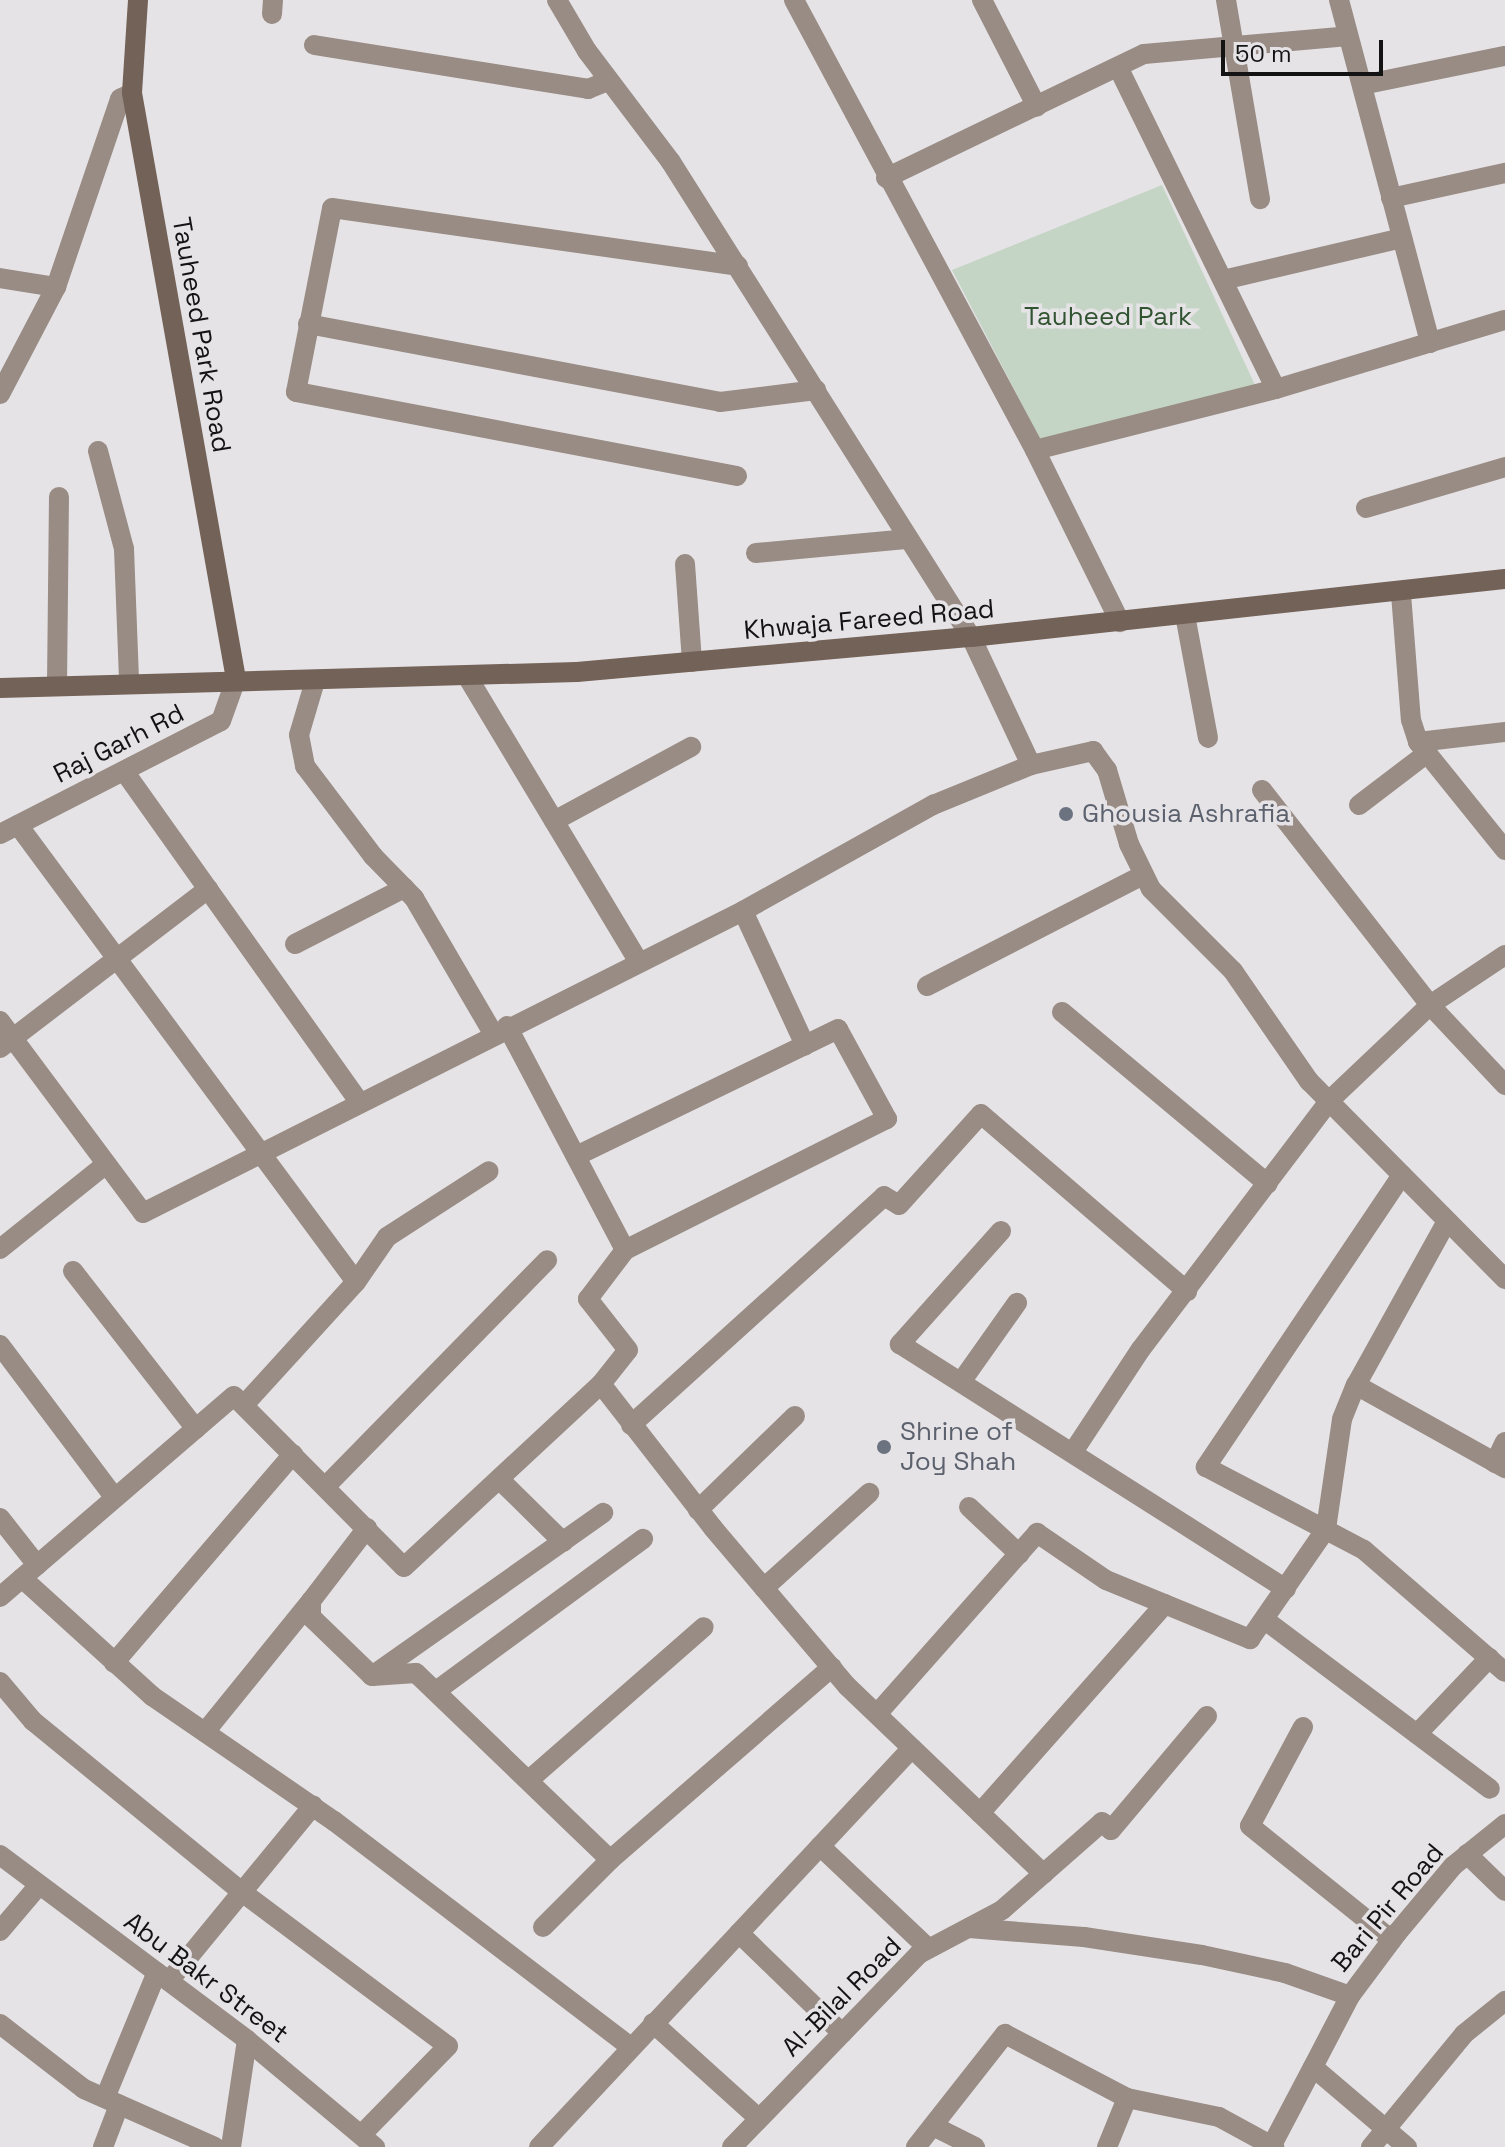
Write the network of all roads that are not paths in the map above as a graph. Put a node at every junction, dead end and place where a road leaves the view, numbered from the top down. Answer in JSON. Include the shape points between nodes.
{"nodes":[{"id":1,"x":138,"y":0,"type":"edge"},
{"id":2,"x":794,"y":0,"type":"edge"},
{"id":3,"x":982,"y":0,"type":"edge"},
{"id":4,"x":1226,"y":0,"type":"edge"},
{"id":5,"x":1339,"y":0,"type":"edge"},
{"id":6,"x":566,"y":3,"type":"edge"},
{"id":7,"x":1348,"y":36,"type":"junction"},
{"id":8,"x":314,"y":45,"type":"dead end"},
{"id":9,"x":1237,"y":46,"type":"junction"},
{"id":10,"x":1505,"y":56,"type":"edge"},
{"id":11,"x":1119,"y":69,"type":"junction"},
{"id":12,"x":608,"y":81,"type":"junction"},
{"id":13,"x":1362,"y":85,"type":"junction"},
{"id":14,"x":132,"y":93,"type":"junction"},
{"id":15,"x":1037,"y":107,"type":"junction"},
{"id":16,"x":1505,"y":173,"type":"edge"},
{"id":17,"x":886,"y":178,"type":"junction"},
{"id":18,"x":1391,"y":198,"type":"junction"},
{"id":19,"x":1260,"y":199,"type":"dead end"},
{"id":20,"x":1402,"y":238,"type":"junction"},
{"id":21,"x":738,"y":266,"type":"junction"},
{"id":22,"x":0,"y":278,"type":"edge"},
{"id":23,"x":1223,"y":280,"type":"junction"},
{"id":24,"x":56,"y":287,"type":"junction"},
{"id":25,"x":1505,"y":320,"type":"edge"},
{"id":26,"x":308,"y":324,"type":"junction"},
{"id":27,"x":1430,"y":343,"type":"junction"},
{"id":28,"x":1276,"y":389,"type":"junction"},
{"id":29,"x":816,"y":390,"type":"junction"},
{"id":30,"x":0,"y":394,"type":"edge"},
{"id":31,"x":1035,"y":450,"type":"junction"},
{"id":32,"x":98,"y":451,"type":"dead end"},
{"id":33,"x":1505,"y":467,"type":"edge"},
{"id":34,"x":737,"y":476,"type":"dead end"},
{"id":35,"x":59,"y":497,"type":"dead end"},
{"id":36,"x":1366,"y":508,"type":"dead end"},
{"id":37,"x":908,"y":539,"type":"junction"},
{"id":38,"x":756,"y":553,"type":"dead end"},
{"id":39,"x":685,"y":564,"type":"dead end"},
{"id":40,"x":1505,"y":579,"type":"edge"},
{"id":41,"x":1401,"y":594,"type":"junction"},
{"id":42,"x":1185,"y":615,"type":"junction"},
{"id":43,"x":1120,"y":622,"type":"junction"},
{"id":44,"x":971,"y":637,"type":"junction"},
{"id":45,"x":692,"y":662,"type":"junction"},
{"id":46,"x":467,"y":676,"type":"junction"},
{"id":47,"x":236,"y":679,"type":"junction"},
{"id":48,"x":315,"y":681,"type":"junction"},
{"id":49,"x":129,"y":682,"type":"junction"},
{"id":50,"x":57,"y":686,"type":"junction"},
{"id":51,"x":0,"y":688,"type":"edge"},
{"id":52,"x":1505,"y":732,"type":"edge"},
{"id":53,"x":1208,"y":738,"type":"dead end"},
{"id":54,"x":691,"y":747,"type":"dead end"},
{"id":55,"x":1422,"y":748,"type":"junction"},
{"id":56,"x":1031,"y":765,"type":"junction"},
{"id":57,"x":124,"y":771,"type":"junction"},
{"id":58,"x":1262,"y":790,"type":"dead end"},
{"id":59,"x":1359,"y":805,"type":"dead end"},
{"id":60,"x":554,"y":821,"type":"junction"},
{"id":61,"x":9,"y":829,"type":"edge"},
{"id":62,"x":1505,"y":850,"type":"edge"},
{"id":63,"x":1141,"y":876,"type":"junction"},
{"id":64,"x":404,"y":888,"type":"junction"},
{"id":65,"x":208,"y":889,"type":"junction"},
{"id":66,"x":743,"y":911,"type":"junction"},
{"id":67,"x":295,"y":944,"type":"dead end"},
{"id":68,"x":1505,"y":955,"type":"edge"},
{"id":69,"x":116,"y":960,"type":"junction"},
{"id":70,"x":639,"y":962,"type":"junction"},
{"id":71,"x":927,"y":986,"type":"dead end"},
{"id":72,"x":1430,"y":1005,"type":"junction"},
{"id":73,"x":1062,"y":1012,"type":"dead end"},
{"id":74,"x":0,"y":1021,"type":"edge"},
{"id":75,"x":500,"y":1030,"type":"junction"},
{"id":76,"x":6,"y":1044,"type":"edge"},
{"id":77,"x":805,"y":1045,"type":"junction"},
{"id":78,"x":1505,"y":1085,"type":"edge"},
{"id":79,"x":1329,"y":1101,"type":"junction"},
{"id":80,"x":360,"y":1103,"type":"junction"},
{"id":81,"x":576,"y":1156,"type":"junction"},
{"id":82,"x":260,"y":1159,"type":"junction"},
{"id":83,"x":106,"y":1164,"type":"junction"},
{"id":84,"x":489,"y":1171,"type":"dead end"},
{"id":85,"x":1402,"y":1175,"type":"junction"},
{"id":86,"x":1268,"y":1184,"type":"junction"},
{"id":87,"x":1447,"y":1221,"type":"junction"},
{"id":88,"x":1001,"y":1231,"type":"dead end"},
{"id":89,"x":0,"y":1249,"type":"edge"},
{"id":90,"x":625,"y":1250,"type":"junction"},
{"id":91,"x":547,"y":1260,"type":"dead end"},
{"id":92,"x":73,"y":1271,"type":"dead end"},
{"id":93,"x":1505,"y":1279,"type":"edge"},
{"id":94,"x":356,"y":1282,"type":"junction"},
{"id":95,"x":1187,"y":1291,"type":"junction"},
{"id":96,"x":1017,"y":1303,"type":"dead end"},
{"id":97,"x":0,"y":1345,"type":"edge"},
{"id":98,"x":961,"y":1382,"type":"junction"},
{"id":99,"x":601,"y":1384,"type":"junction"},
{"id":100,"x":1356,"y":1385,"type":"junction"},
{"id":101,"x":244,"y":1405,"type":"junction"},
{"id":102,"x":795,"y":1416,"type":"dead end"},
{"id":103,"x":631,"y":1425,"type":"junction"},
{"id":104,"x":196,"y":1429,"type":"junction"},
{"id":105,"x":1505,"y":1442,"type":"edge"},
{"id":106,"x":1073,"y":1452,"type":"junction"},
{"id":107,"x":293,"y":1454,"type":"junction"},
{"id":108,"x":1500,"y":1466,"type":"edge"},
{"id":109,"x":499,"y":1479,"type":"junction"},
{"id":110,"x":326,"y":1486,"type":"junction"},
{"id":111,"x":869,"y":1493,"type":"dead end"},
{"id":112,"x":115,"y":1498,"type":"junction"},
{"id":113,"x":969,"y":1507,"type":"dead end"},
{"id":114,"x":698,"y":1510,"type":"junction"},
{"id":115,"x":603,"y":1513,"type":"dead end"},
{"id":116,"x":0,"y":1518,"type":"edge"},
{"id":117,"x":367,"y":1528,"type":"junction"},
{"id":118,"x":1326,"y":1529,"type":"junction"},
{"id":119,"x":643,"y":1539,"type":"dead end"},
{"id":120,"x":563,"y":1542,"type":"junction"},
{"id":121,"x":1019,"y":1554,"type":"junction"},
{"id":122,"x":29,"y":1572,"type":"junction"},
{"id":123,"x":764,"y":1588,"type":"junction"},
{"id":124,"x":1286,"y":1589,"type":"junction"},
{"id":125,"x":0,"y":1597,"type":"edge"},
{"id":126,"x":311,"y":1601,"type":"junction"},
{"id":127,"x":1165,"y":1604,"type":"junction"},
{"id":128,"x":1265,"y":1620,"type":"junction"},
{"id":129,"x":704,"y":1627,"type":"dead end"},
{"id":130,"x":114,"y":1663,"type":"junction"},
{"id":131,"x":1497,"y":1665,"type":"edge"},
{"id":132,"x":832,"y":1667,"type":"junction"},
{"id":133,"x":372,"y":1676,"type":"junction"},
{"id":134,"x":0,"y":1682,"type":"edge"},
{"id":135,"x":436,"y":1691,"type":"junction"},
{"id":136,"x":877,"y":1714,"type":"junction"},
{"id":137,"x":1207,"y":1716,"type":"dead end"},
{"id":138,"x":1303,"y":1727,"type":"dead end"},
{"id":139,"x":205,"y":1732,"type":"junction"},
{"id":140,"x":1417,"y":1734,"type":"junction"},
{"id":141,"x":912,"y":1748,"type":"junction"},
{"id":142,"x":529,"y":1780,"type":"junction"},
{"id":143,"x":1490,"y":1789,"type":"dead end"},
{"id":144,"x":313,"y":1806,"type":"junction"},
{"id":145,"x":980,"y":1813,"type":"junction"},
{"id":146,"x":1505,"y":1824,"type":"edge"},
{"id":147,"x":820,"y":1846,"type":"junction"},
{"id":148,"x":1467,"y":1854,"type":"junction"},
{"id":149,"x":0,"y":1855,"type":"edge"},
{"id":150,"x":610,"y":1860,"type":"junction"},
{"id":151,"x":1044,"y":1874,"type":"junction"},
{"id":152,"x":39,"y":1885,"type":"junction"},
{"id":153,"x":1505,"y":1891,"type":"edge"},
{"id":154,"x":242,"y":1892,"type":"junction"},
{"id":155,"x":543,"y":1927,"type":"dead end"},
{"id":156,"x":967,"y":1928,"type":"junction"},
{"id":157,"x":0,"y":1931,"type":"edge"},
{"id":158,"x":739,"y":1933,"type":"junction"},
{"id":159,"x":1392,"y":1940,"type":"junction"},
{"id":160,"x":928,"y":1948,"type":"junction"},
{"id":161,"x":163,"y":1977,"type":"junction"},
{"id":162,"x":1350,"y":1996,"type":"junction"},
{"id":163,"x":1505,"y":2001,"type":"edge"},
{"id":164,"x":653,"y":2023,"type":"junction"},
{"id":165,"x":0,"y":2024,"type":"edge"},
{"id":166,"x":842,"y":2033,"type":"junction"},
{"id":167,"x":247,"y":2040,"type":"junction"},
{"id":168,"x":631,"y":2047,"type":"junction"},
{"id":169,"x":1313,"y":2067,"type":"junction"},
{"id":170,"x":1127,"y":2098,"type":"junction"},
{"id":171,"x":112,"y":2102,"type":"junction"},
{"id":172,"x":758,"y":2118,"type":"junction"},
{"id":173,"x":933,"y":2126,"type":"junction"},
{"id":174,"x":1384,"y":2127,"type":"junction"},
{"id":175,"x":368,"y":2141,"type":"edge"},
{"id":176,"x":734,"y":2146,"type":"edge"},
{"id":177,"x":1273,"y":2146,"type":"edge"},
{"id":178,"x":103,"y":2147,"type":"edge"},
{"id":179,"x":215,"y":2147,"type":"edge"},
{"id":180,"x":231,"y":2147,"type":"edge"},
{"id":181,"x":539,"y":2147,"type":"edge"},
{"id":182,"x":916,"y":2147,"type":"edge"},
{"id":183,"x":975,"y":2147,"type":"edge"},
{"id":184,"x":1107,"y":2147,"type":"edge"},
{"id":185,"x":1371,"y":2147,"type":"edge"},
{"id":186,"x":1407,"y":2147,"type":"edge"}],
"edges":[{"from":1,"to":14,"type":"main road","name":"Tauheed Park Road"},
{"from":2,"to":17,"type":"street"},
{"from":3,"to":15,"type":"street"},
{"from":4,"to":9,"type":"street"},
{"from":5,"to":7,"type":"street"},
{"from":6,"to":12,"type":"street"},
{"from":7,"to":9,"type":"street"},
{"from":7,"to":13,"type":"street"},
{"from":8,"to":12,"type":"street","via":[[588,89]]},
{"from":9,"to":11,"type":"street","via":[[1144,54]]},
{"from":9,"to":19,"type":"street"},
{"from":10,"to":13,"type":"street"},
{"from":11,"to":15,"type":"street"},
{"from":11,"to":23,"type":"street"},
{"from":12,"to":21,"type":"street","via":[[671,162]]},
{"from":13,"to":18,"type":"street"},
{"from":14,"to":24,"type":"street","via":[[120,99]]},
{"from":14,"to":47,"type":"main road","name":"Tauheed Park Road"},
{"from":15,"to":17,"type":"street"},
{"from":16,"to":18,"type":"street"},
{"from":17,"to":31,"type":"street"},
{"from":18,"to":20,"type":"street"},
{"from":20,"to":23,"type":"street"},
{"from":20,"to":27,"type":"street"},
{"from":21,"to":26,"type":"street","via":[[332,208]]},
{"from":21,"to":29,"type":"street"},
{"from":22,"to":24,"type":"street"},
{"from":23,"to":28,"type":"street"},
{"from":24,"to":30,"type":"street"},
{"from":25,"to":27,"type":"street"},
{"from":26,"to":29,"type":"street","via":[[720,402]]},
{"from":26,"to":34,"type":"street","via":[[296,392]]},
{"from":27,"to":28,"type":"street"},
{"from":28,"to":31,"type":"street"},
{"from":29,"to":37,"type":"street"},
{"from":31,"to":43,"type":"street"},
{"from":32,"to":49,"type":"street","via":[[124,549]]},
{"from":33,"to":36,"type":"street"},
{"from":35,"to":50,"type":"street"},
{"from":37,"to":38,"type":"street"},
{"from":37,"to":44,"type":"street"},
{"from":39,"to":45,"type":"street"},
{"from":40,"to":41,"type":"main road","name":"Khwaja Fareed Road"},
{"from":41,"to":42,"type":"main road","name":"Khwaja Fareed Road"},
{"from":41,"to":55,"type":"street","via":[[1411,720]]},
{"from":42,"to":43,"type":"main road","name":"Khwaja Fareed Road"},
{"from":42,"to":53,"type":"street"},
{"from":43,"to":44,"type":"main road","name":"Khwaja Fareed Road"},
{"from":44,"to":45,"type":"main road","name":"Khwaja Fareed Road"},
{"from":44,"to":56,"type":"street"},
{"from":45,"to":46,"type":"main road","name":"Khwaja Fareed Road"},
{"from":46,"to":48,"type":"main road","name":"Khwaja Fareed Road"},
{"from":46,"to":60,"type":"street"},
{"from":47,"to":48,"type":"main road","name":"Khwaja Fareed Road"},
{"from":47,"to":49,"type":"main road","name":"Khwaja Fareed Road"},
{"from":47,"to":57,"type":"street","name":"Raj Garh Rd","via":[[221,721]]},
{"from":48,"to":64,"type":"street","via":[[299,735],[305,766]]},
{"from":49,"to":50,"type":"main road","name":"Khwaja Fareed Road"},
{"from":50,"to":51,"type":"main road","name":"Khwaja Fareed Road"},
{"from":52,"to":55,"type":"street"},
{"from":54,"to":60,"type":"street"},
{"from":55,"to":59,"type":"street"},
{"from":55,"to":62,"type":"street"},
{"from":56,"to":63,"type":"street","via":[[1093,751],[1107,770]]},
{"from":56,"to":66,"type":"street","via":[[933,805]]},
{"from":57,"to":61,"type":"street","name":"Raj Garh Rd"},
{"from":57,"to":65,"type":"street"},
{"from":58,"to":72,"type":"street"},
{"from":60,"to":70,"type":"street"},
{"from":61,"to":69,"type":"street"},
{"from":63,"to":71,"type":"street"},
{"from":63,"to":79,"type":"street","via":[[1233,971]]},
{"from":64,"to":67,"type":"street"},
{"from":64,"to":75,"type":"street"},
{"from":65,"to":69,"type":"street"},
{"from":65,"to":80,"type":"street"},
{"from":66,"to":70,"type":"street"},
{"from":66,"to":77,"type":"street"},
{"from":68,"to":72,"type":"street"},
{"from":69,"to":76,"type":"street"},
{"from":69,"to":82,"type":"street"},
{"from":70,"to":75,"type":"street"},
{"from":72,"to":78,"type":"street"},
{"from":72,"to":79,"type":"street"},
{"from":73,"to":86,"type":"street"},
{"from":74,"to":76,"type":"street"},
{"from":75,"to":80,"type":"street"},
{"from":75,"to":81,"type":"street"},
{"from":76,"to":83,"type":"street"},
{"from":77,"to":81,"type":"street"},
{"from":77,"to":90,"type":"street","via":[[838,1029],[887,1119]]},
{"from":79,"to":85,"type":"street"},
{"from":79,"to":86,"type":"street"},
{"from":80,"to":82,"type":"street"},
{"from":81,"to":90,"type":"street"},
{"from":82,"to":83,"type":"street","via":[[143,1213]]},
{"from":82,"to":94,"type":"street"},
{"from":83,"to":89,"type":"street"},
{"from":84,"to":94,"type":"street","via":[[387,1237]]},
{"from":85,"to":87,"type":"street"},
{"from":85,"to":118,"type":"street","via":[[1206,1467]]},
{"from":86,"to":95,"type":"street"},
{"from":87,"to":93,"type":"street"},
{"from":87,"to":100,"type":"street"},
{"from":88,"to":98,"type":"street","via":[[900,1344]]},
{"from":90,"to":99,"type":"street","via":[[588,1299],[628,1350]]},
{"from":91,"to":110,"type":"street"},
{"from":92,"to":104,"type":"street"},
{"from":94,"to":101,"type":"street"},
{"from":95,"to":103,"type":"street","via":[[981,1114],[899,1205],[884,1196]]},
{"from":95,"to":106,"type":"street"},
{"from":96,"to":98,"type":"street"},
{"from":97,"to":112,"type":"street"},
{"from":98,"to":106,"type":"street"},
{"from":99,"to":103,"type":"street"},
{"from":99,"to":109,"type":"street"},
{"from":100,"to":108,"type":"street"},
{"from":100,"to":118,"type":"street","via":[[1342,1419]]},
{"from":101,"to":104,"type":"street","via":[[234,1396]]},
{"from":101,"to":107,"type":"street"},
{"from":102,"to":114,"type":"street"},
{"from":103,"to":114,"type":"street"},
{"from":104,"to":112,"type":"street"},
{"from":105,"to":108,"type":"street"},
{"from":106,"to":124,"type":"street"},
{"from":107,"to":110,"type":"street"},
{"from":107,"to":130,"type":"street"},
{"from":109,"to":117,"type":"street","via":[[404,1567]]},
{"from":109,"to":120,"type":"street"},
{"from":110,"to":117,"type":"street"},
{"from":111,"to":123,"type":"street"},
{"from":112,"to":122,"type":"street"},
{"from":113,"to":121,"type":"street"},
{"from":114,"to":123,"type":"street"},
{"from":115,"to":120,"type":"street"},
{"from":116,"to":122,"type":"street"},
{"from":117,"to":126,"type":"street"},
{"from":118,"to":124,"type":"street"},
{"from":118,"to":131,"type":"street","via":[[1364,1550]]},
{"from":119,"to":135,"type":"street"},
{"from":120,"to":133,"type":"street"},
{"from":121,"to":127,"type":"street","via":[[1037,1533],[1106,1580]]},
{"from":121,"to":136,"type":"street"},
{"from":122,"to":125,"type":"street"},
{"from":122,"to":130,"type":"street"},
{"from":123,"to":132,"type":"street"},
{"from":124,"to":128,"type":"street"},
{"from":126,"to":133,"type":"street","via":[[311,1617]]},
{"from":126,"to":139,"type":"street"},
{"from":127,"to":128,"type":"street","via":[[1250,1639]]},
{"from":127,"to":145,"type":"street"},
{"from":128,"to":140,"type":"street"},
{"from":129,"to":142,"type":"street"},
{"from":130,"to":139,"type":"street"},
{"from":131,"to":140,"type":"street"},
{"from":132,"to":136,"type":"street"},
{"from":132,"to":150,"type":"street"},
{"from":133,"to":135,"type":"street","via":[[416,1673]]},
{"from":134,"to":154,"type":"street","via":[[33,1721]]},
{"from":135,"to":142,"type":"street"},
{"from":136,"to":141,"type":"street"},
{"from":137,"to":151,"type":"street","name":"Al-Bilal Road","via":[[1111,1830],[1102,1822]]},
{"from":138,"to":159,"type":"street","via":[[1250,1826]]},
{"from":139,"to":144,"type":"street"},
{"from":140,"to":143,"type":"street"},
{"from":141,"to":145,"type":"street"},
{"from":141,"to":147,"type":"street"},
{"from":142,"to":150,"type":"street"},
{"from":144,"to":154,"type":"street"},
{"from":144,"to":168,"type":"street"},
{"from":145,"to":151,"type":"street"},
{"from":146,"to":148,"type":"street","name":"Bari Pir Road"},
{"from":147,"to":158,"type":"street"},
{"from":147,"to":160,"type":"street"},
{"from":148,"to":153,"type":"street"},
{"from":148,"to":159,"type":"street","name":"Bari Pir Road"},
{"from":149,"to":152,"type":"street","name":"Abu Bakr Street"},
{"from":150,"to":155,"type":"street"},
{"from":151,"to":156,"type":"street","name":"Al-Bilal Road","via":[[1002,1910]]},
{"from":152,"to":157,"type":"street"},
{"from":152,"to":161,"type":"street","name":"Abu Bakr Street"},
{"from":154,"to":161,"type":"street"},
{"from":154,"to":175,"type":"street","via":[[448,2046]]},
{"from":156,"to":160,"type":"street","name":"Al-Bilal Road"},
{"from":156,"to":162,"type":"street","via":[[1084,1937],[1202,1955],[1285,1973]]},
{"from":158,"to":164,"type":"street"},
{"from":158,"to":166,"type":"street"},
{"from":159,"to":162,"type":"street","name":"Bari Pir Road"},
{"from":160,"to":166,"type":"street","name":"Al-Bilal Road"},
{"from":161,"to":167,"type":"street","name":"Abu Bakr Street"},
{"from":161,"to":171,"type":"street"},
{"from":162,"to":169,"type":"street","name":"Bari Pir Road"},
{"from":163,"to":174,"type":"street","via":[[1464,2034]]},
{"from":164,"to":168,"type":"street"},
{"from":164,"to":172,"type":"street"},
{"from":165,"to":171,"type":"street","via":[[84,2089]]},
{"from":166,"to":172,"type":"street","name":"Al-Bilal Road"},
{"from":167,"to":175,"type":"street","name":"Abu Bakr Street"},
{"from":167,"to":180,"type":"street"},
{"from":168,"to":181,"type":"street"},
{"from":169,"to":174,"type":"street"},
{"from":169,"to":177,"type":"street","name":"Bari Pir Road"},
{"from":170,"to":173,"type":"street","via":[[1005,2034]]},
{"from":170,"to":177,"type":"street","via":[[1219,2117]]},
{"from":170,"to":184,"type":"street"},
{"from":171,"to":178,"type":"street"},
{"from":171,"to":179,"type":"street"},
{"from":172,"to":176,"type":"street","name":"Al-Bilal Road"},
{"from":173,"to":182,"type":"street"},
{"from":173,"to":183,"type":"street"},
{"from":174,"to":185,"type":"street"},
{"from":174,"to":186,"type":"street"}]}
